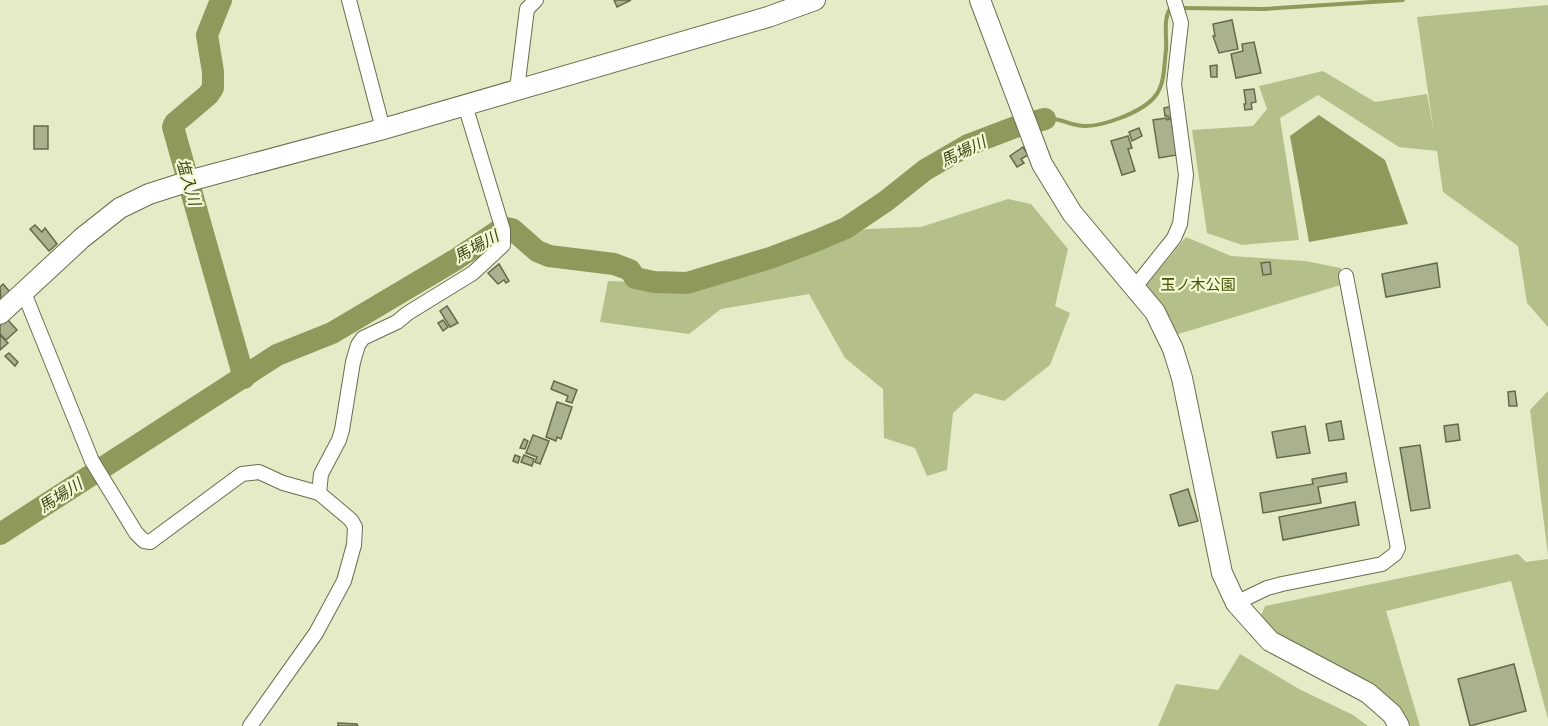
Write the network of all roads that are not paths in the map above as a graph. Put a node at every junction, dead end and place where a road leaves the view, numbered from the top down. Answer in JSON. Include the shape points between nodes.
{"nodes":[{"id":1,"x":349,"y":0,"type":"edge"},
{"id":2,"x":536,"y":0,"type":"edge"},
{"id":3,"x":815,"y":0,"type":"edge"},
{"id":4,"x":980,"y":0,"type":"edge"},
{"id":5,"x":1174,"y":0,"type":"edge"},
{"id":6,"x":517,"y":89,"type":"junction"},
{"id":7,"x":465,"y":105,"type":"junction"},
{"id":8,"x":383,"y":129,"type":"junction"},
{"id":9,"x":1346,"y":276,"type":"dead end"},
{"id":10,"x":1135,"y":287,"type":"junction"},
{"id":11,"x":24,"y":293,"type":"junction"},
{"id":12,"x":0,"y":315,"type":"edge"},
{"id":13,"x":319,"y":493,"type":"junction"},
{"id":14,"x":1236,"y":603,"type":"junction"},
{"id":15,"x":249,"y":726,"type":"edge"},
{"id":16,"x":1399,"y":726,"type":"edge"}],
"edges":[{"from":1,"to":8,"type":"street"},
{"from":2,"to":6,"type":"street","via":[[527,9]]},
{"from":3,"to":6,"type":"street"},
{"from":4,"to":10,"type":"street","via":[[1042,164],[1072,213]]},
{"from":5,"to":10,"type":"street","via":[[1181,23],[1174,84],[1186,175],[1180,224],[1174,238]]},
{"from":6,"to":7,"type":"street"},
{"from":7,"to":8,"type":"street"},
{"from":7,"to":13,"type":"street","via":[[503,230],[503,245],[474,273],[397,322],[368,334],[357,345],[342,430],[321,474]]},
{"from":8,"to":11,"type":"street","via":[[149,194],[120,208],[82,238]]},
{"from":9,"to":14,"type":"street","via":[[1398,548],[1382,564],[1282,584]]},
{"from":10,"to":14,"type":"street","via":[[1155,312],[1173,349],[1222,573]]},
{"from":11,"to":12,"type":"street"},
{"from":11,"to":13,"type":"street","via":[[92,461],[144,541],[150,542],[249,472]]},
{"from":13,"to":15,"type":"street","via":[[355,527],[344,581],[316,633]]},
{"from":14,"to":16,"type":"street","via":[[1270,641],[1368,693],[1392,714]]}]}
